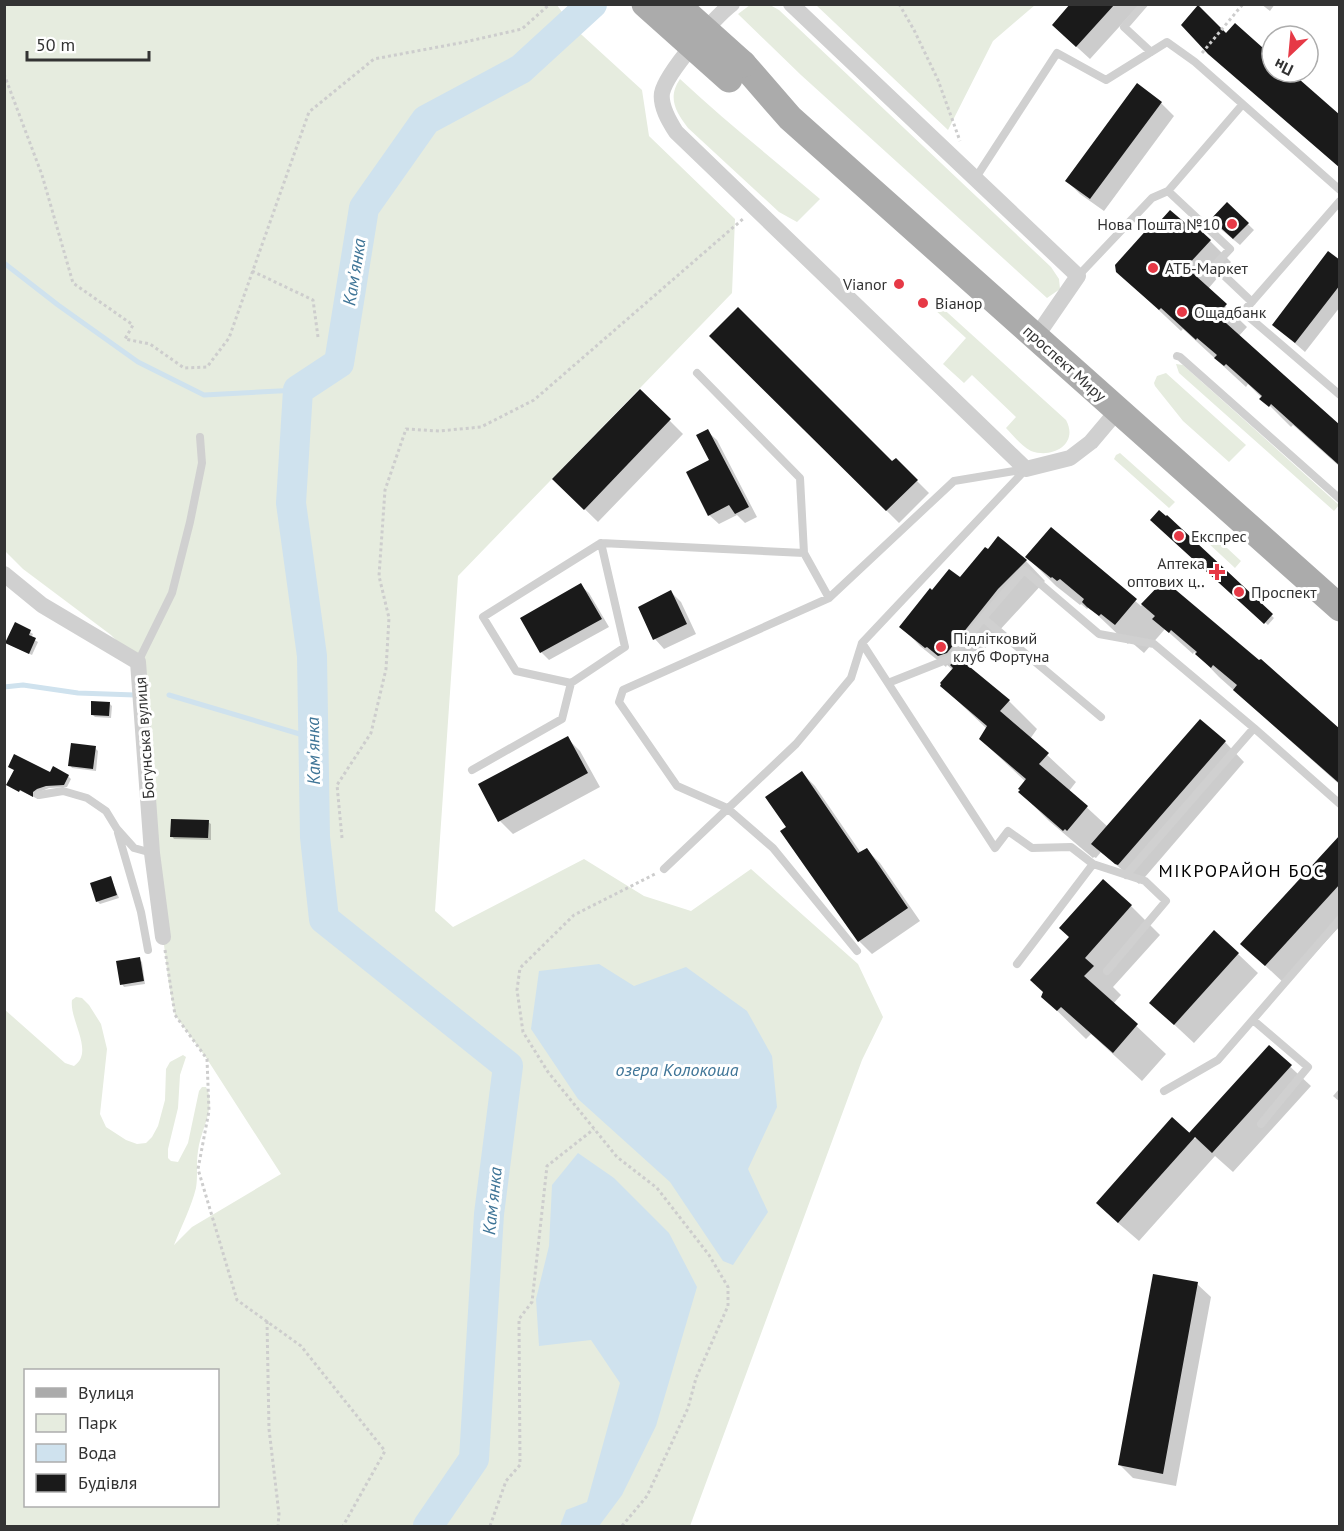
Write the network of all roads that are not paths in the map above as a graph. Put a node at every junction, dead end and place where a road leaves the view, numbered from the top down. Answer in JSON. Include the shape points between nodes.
{"nodes":[{"id":1,"x":645,"y":4,"type":"edge"},
{"id":2,"x":676,"y":4,"type":"edge"},
{"id":3,"x":732,"y":4,"type":"edge"},
{"id":4,"x":791,"y":4,"type":"edge"},
{"id":5,"x":1144,"y":4,"type":"edge"},
{"id":6,"x":1151,"y":52,"type":"junction"},
{"id":7,"x":736,"y":71,"type":"junction"},
{"id":8,"x":1242,"y":105,"type":"junction"},
{"id":9,"x":975,"y":179,"type":"junction"},
{"id":10,"x":1340,"y":190,"type":"edge"},
{"id":11,"x":1168,"y":191,"type":"junction"},
{"id":12,"x":1340,"y":201,"type":"edge"},
{"id":13,"x":1075,"y":284,"type":"junction"},
{"id":14,"x":1252,"y":302,"type":"junction"},
{"id":15,"x":1036,"y":337,"type":"junction"},
{"id":16,"x":1177,"y":356,"type":"dead end"},
{"id":17,"x":697,"y":373,"type":"dead end"},
{"id":18,"x":1340,"y":395,"type":"edge"},
{"id":19,"x":1118,"y":410,"type":"junction"},
{"id":20,"x":200,"y":437,"type":"dead end"},
{"id":21,"x":1026,"y":469,"type":"junction"},
{"id":22,"x":1340,"y":499,"type":"edge"},
{"id":23,"x":601,"y":543,"type":"junction"},
{"id":24,"x":804,"y":553,"type":"junction"},
{"id":25,"x":4,"y":574,"type":"edge"},
{"id":26,"x":829,"y":598,"type":"junction"},
{"id":27,"x":1340,"y":608,"type":"edge"},
{"id":28,"x":983,"y":618,"type":"junction"},
{"id":29,"x":862,"y":643,"type":"junction"},
{"id":30,"x":138,"y":662,"type":"junction"},
{"id":31,"x":571,"y":683,"type":"junction"},
{"id":32,"x":888,"y":683,"type":"junction"},
{"id":33,"x":1101,"y":717,"type":"dead end"},
{"id":34,"x":1254,"y":729,"type":"junction"},
{"id":35,"x":472,"y":770,"type":"dead end"},
{"id":36,"x":39,"y":795,"type":"dead end"},
{"id":37,"x":1340,"y":804,"type":"edge"},
{"id":38,"x":727,"y":808,"type":"junction"},
{"id":39,"x":117,"y":829,"type":"junction"},
{"id":40,"x":152,"y":854,"type":"junction"},
{"id":41,"x":1093,"y":864,"type":"junction"},
{"id":42,"x":664,"y":869,"type":"road end"},
{"id":43,"x":1126,"y":875,"type":"junction"},
{"id":44,"x":1340,"y":918,"type":"edge"},
{"id":45,"x":163,"y":937,"type":"road end"},
{"id":46,"x":148,"y":950,"type":"dead end"},
{"id":47,"x":857,"y":951,"type":"dead end"},
{"id":48,"x":1017,"y":963,"type":"dead end"},
{"id":49,"x":1107,"y":971,"type":"dead end"},
{"id":50,"x":1253,"y":1020,"type":"junction"},
{"id":51,"x":1164,"y":1091,"type":"dead end"},
{"id":52,"x":1261,"y":1124,"type":"dead end"}],
"edges":[{"from":1,"to":7,"type":"main road","name":"проспект Миру","bridge":true},
{"from":2,"to":7,"type":"main road","name":"проспект Миру","bridge":true},
{"from":3,"to":21,"type":"street","via":[[666,81],[662,94],[669,121]]},
{"from":4,"to":9,"type":"street"},
{"from":5,"to":6,"type":"lane","via":[[1124,27]]},
{"from":6,"to":8,"type":"lane","via":[[1167,42]]},
{"from":6,"to":9,"type":"lane","via":[[1106,81],[1057,53]]},
{"from":7,"to":15,"type":"main road","name":"проспект Миру"},
{"from":8,"to":10,"type":"lane"},
{"from":8,"to":11,"type":"lane"},
{"from":9,"to":13,"type":"street"},
{"from":11,"to":13,"type":"lane","via":[[1152,198]]},
{"from":11,"to":14,"type":"lane","via":[[1230,249],[1214,266]]},
{"from":12,"to":14,"type":"lane"},
{"from":13,"to":15,"type":"street"},
{"from":14,"to":18,"type":"lane","via":[[1244,312]]},
{"from":15,"to":19,"type":"main road","name":"проспект Миру"},
{"from":16,"to":22,"type":"lane"},
{"from":17,"to":24,"type":"lane","via":[[800,478]]},
{"from":19,"to":21,"type":"street","via":[[1091,442],[1070,458]]},
{"from":19,"to":27,"type":"main road","name":"проспект Миру"},
{"from":20,"to":30,"type":"lane","via":[[202,463],[172,593]]},
{"from":21,"to":26,"type":"lane","via":[[954,481]]},
{"from":21,"to":29,"type":"lane"},
{"from":23,"to":24,"type":"lane"},
{"from":23,"to":31,"type":"lane","via":[[625,647]]},
{"from":23,"to":31,"type":"lane","via":[[483,617],[516,671]]},
{"from":24,"to":26,"type":"lane"},
{"from":25,"to":30,"type":"street","name":"Богунська вулиця","via":[[42,605]]},
{"from":26,"to":38,"type":"lane","via":[[623,690],[620,702],[677,786]]},
{"from":28,"to":32,"type":"lane","via":[[951,658]]},
{"from":28,"to":33,"type":"lane"},
{"from":28,"to":34,"type":"lane","via":[[1024,570],[1099,634],[1154,644]]},
{"from":29,"to":32,"type":"lane"},
{"from":29,"to":38,"type":"lane","via":[[850,678],[796,744]]},
{"from":30,"to":40,"type":"street","name":"Богунська вулиця"},
{"from":31,"to":35,"type":"lane","via":[[562,719]]},
{"from":32,"to":41,"type":"lane","via":[[995,848],[1008,831],[1032,848],[1071,847]]},
{"from":34,"to":37,"type":"lane"},
{"from":34,"to":43,"type":"lane"},
{"from":36,"to":39,"type":"lane","via":[[63,791],[87,798],[106,811]]},
{"from":38,"to":42,"type":"lane"},
{"from":38,"to":47,"type":"lane","via":[[773,848]]},
{"from":39,"to":40,"type":"lane","via":[[134,848]]},
{"from":39,"to":46,"type":"lane"},
{"from":40,"to":45,"type":"street","name":"Богунська вулиця"},
{"from":41,"to":43,"type":"lane"},
{"from":41,"to":48,"type":"lane"},
{"from":43,"to":49,"type":"lane","via":[[1146,881],[1167,901]]},
{"from":44,"to":50,"type":"lane"},
{"from":50,"to":51,"type":"lane","via":[[1218,1060]]},
{"from":50,"to":52,"type":"lane","via":[[1308,1067]]}]}
